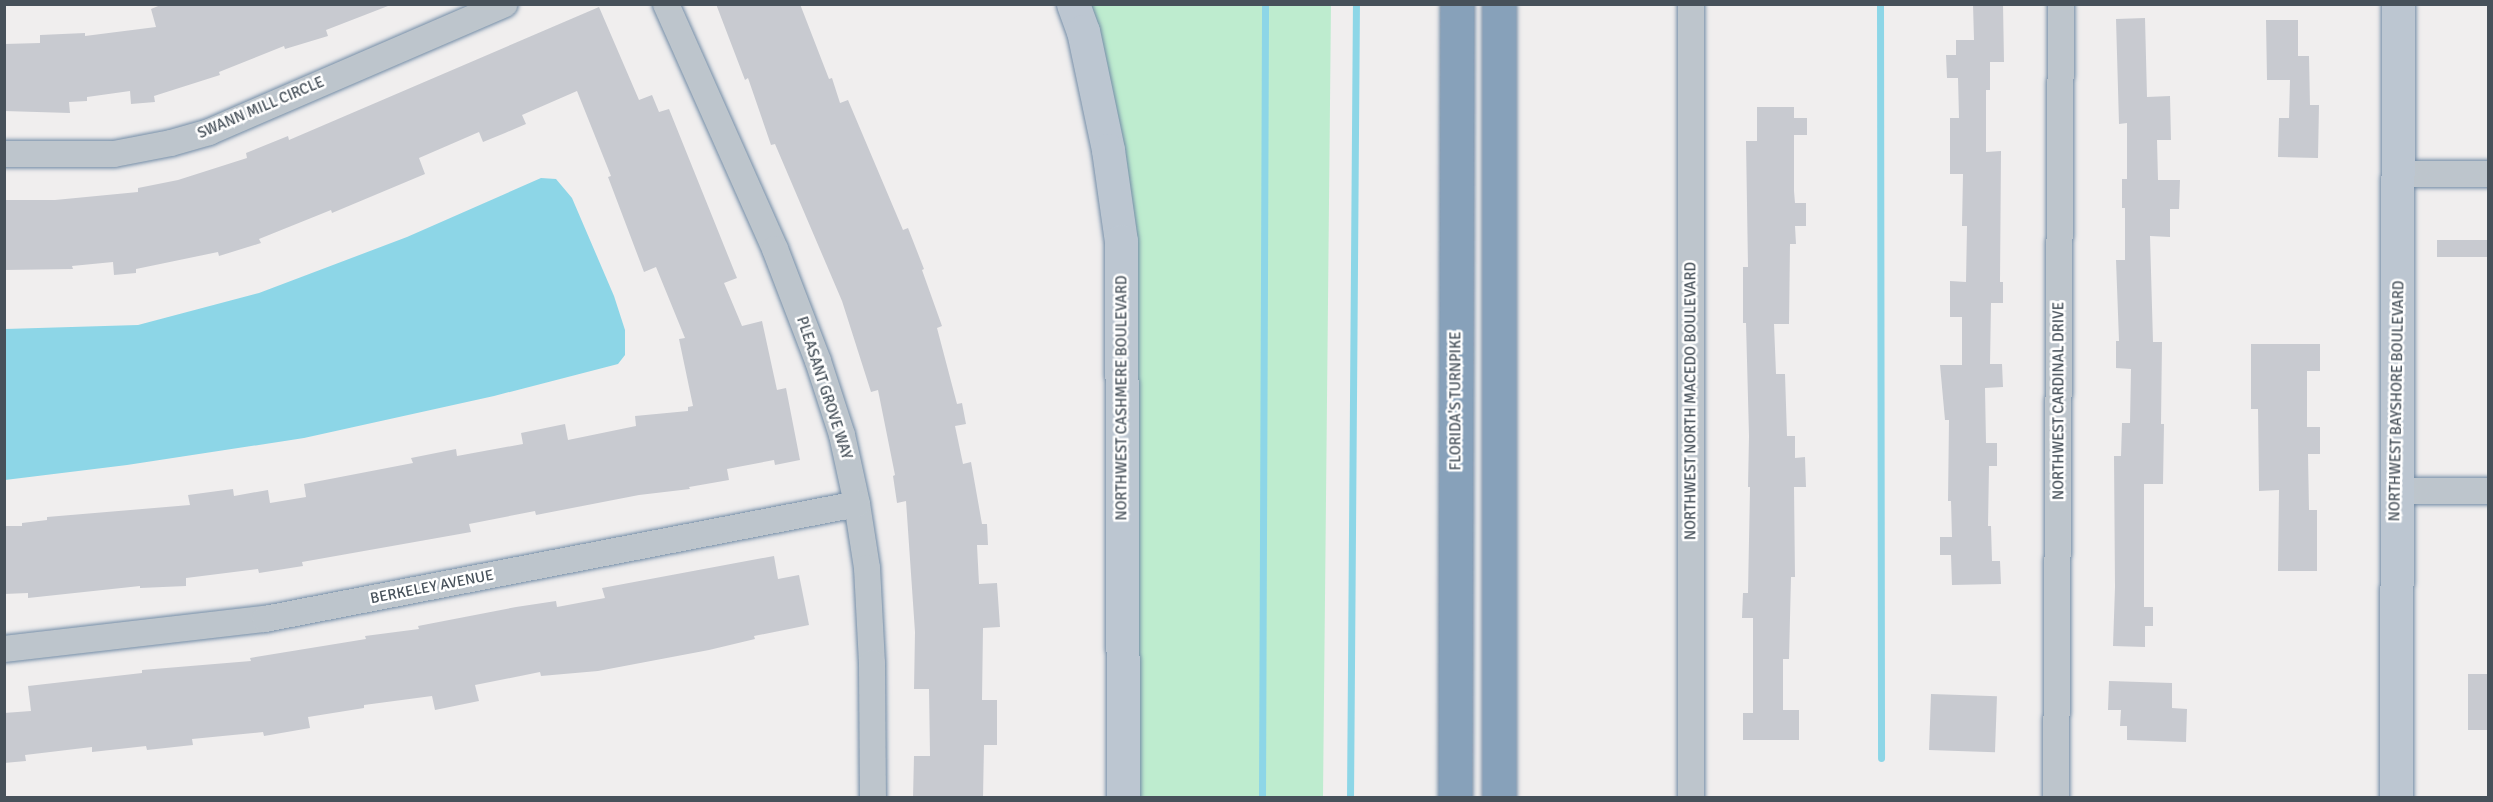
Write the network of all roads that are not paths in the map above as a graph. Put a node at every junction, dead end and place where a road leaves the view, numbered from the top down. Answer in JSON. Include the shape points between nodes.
{"nodes":[{"id":1,"x":505,"y":4,"type":"edge"},
{"id":2,"x":666,"y":4,"type":"edge"},
{"id":3,"x":1073,"y":4,"type":"edge"},
{"id":4,"x":1457,"y":4,"type":"edge"},
{"id":5,"x":1500,"y":4,"type":"edge"},
{"id":6,"x":1691,"y":4,"type":"edge"},
{"id":7,"x":2061,"y":4,"type":"edge"},
{"id":8,"x":2398,"y":4,"type":"edge"},
{"id":9,"x":4,"y":154,"type":"edge"},
{"id":10,"x":2399,"y":174,"type":"junction"},
{"id":11,"x":2488,"y":174,"type":"edge"},
{"id":12,"x":2396,"y":491,"type":"junction"},
{"id":13,"x":2488,"y":491,"type":"edge"},
{"id":14,"x":857,"y":504,"type":"junction"},
{"id":15,"x":4,"y":649,"type":"edge"},
{"id":16,"x":873,"y":798,"type":"edge"},
{"id":17,"x":1123,"y":798,"type":"edge"},
{"id":18,"x":1455,"y":798,"type":"edge"},
{"id":19,"x":1499,"y":798,"type":"edge"},
{"id":20,"x":1691,"y":798,"type":"edge"},
{"id":21,"x":2056,"y":798,"type":"edge"},
{"id":22,"x":2396,"y":798,"type":"edge"}],
"edges":[{"from":1,"to":9,"type":"street","name":"SWANN MILL CIRCLE","via":[[209,132],[114,154]]},
{"from":2,"to":14,"type":"street","name":"PLEASANT GROVE WAY","via":[[775,249],[819,361],[842,435]]},
{"from":3,"to":17,"type":"street","name":"NORTHWEST CASHMERE BOULEVARD","via":[[1083,31],[1108,150],[1121,241]]},
{"from":4,"to":18,"type":"highway","name":"FLORIDA'S TURNPIKE"},
{"from":5,"to":19,"type":"highway"},
{"from":6,"to":20,"type":"street","name":"NORTHWEST NORTH MACEDO BOULEVARD"},
{"from":7,"to":21,"type":"street","name":"NORTHWEST CARDINAL DRIVE"},
{"from":8,"to":10,"type":"street","name":"NORTHWEST BAYSHORE BOULEVARD"},
{"from":10,"to":11,"type":"street"},
{"from":10,"to":12,"type":"street","name":"NORTHWEST BAYSHORE BOULEVARD"},
{"from":12,"to":13,"type":"street"},
{"from":12,"to":22,"type":"street","name":"NORTHWEST BAYSHORE BOULEVARD"},
{"from":14,"to":15,"type":"street","name":"BERKELEY AVENUE","via":[[265,619]]},
{"from":14,"to":16,"type":"street","name":"PLEASANT GROVE WAY","via":[[867,568]]}]}
